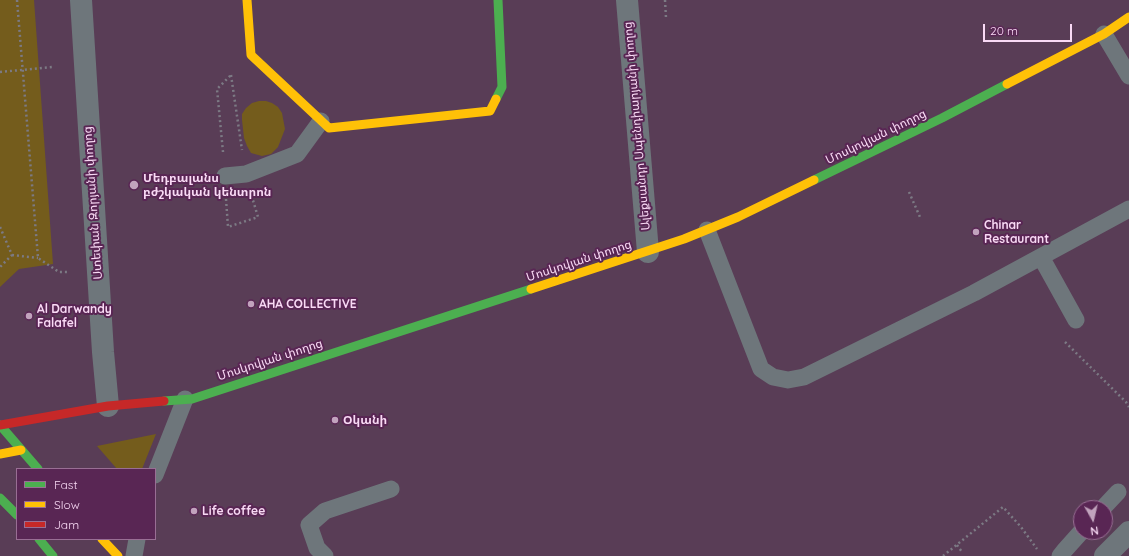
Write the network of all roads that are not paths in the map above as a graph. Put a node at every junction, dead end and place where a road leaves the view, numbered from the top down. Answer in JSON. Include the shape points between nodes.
{"nodes":[{"id":1,"x":81,"y":0,"type":"edge"},
{"id":2,"x":247,"y":0,"type":"edge"},
{"id":3,"x":498,"y":0,"type":"edge"},
{"id":4,"x":627,"y":0,"type":"edge"},
{"id":5,"x":1129,"y":17,"type":"edge"},
{"id":6,"x":1104,"y":34,"type":"junction"},
{"id":7,"x":1129,"y":76,"type":"edge"},
{"id":8,"x":321,"y":121,"type":"junction"},
{"id":9,"x":225,"y":176,"type":"road end"},
{"id":10,"x":1128,"y":213,"type":"edge"},
{"id":11,"x":707,"y":230,"type":"junction"},
{"id":12,"x":648,"y":252,"type":"junction"},
{"id":13,"x":1041,"y":257,"type":"junction"},
{"id":14,"x":1076,"y":320,"type":"dead end"},
{"id":15,"x":184,"y":399,"type":"junction"},
{"id":16,"x":108,"y":406,"type":"junction"},
{"id":17,"x":0,"y":425,"type":"edge"},
{"id":18,"x":21,"y":450,"type":"junction"},
{"id":19,"x":0,"y":454,"type":"edge"},
{"id":20,"x":37,"y":468,"type":"edge"},
{"id":21,"x":156,"y":473,"type":"edge"},
{"id":22,"x":391,"y":489,"type":"dead end"},
{"id":23,"x":1118,"y":492,"type":"dead end"},
{"id":24,"x":0,"y":498,"type":"edge"},
{"id":25,"x":1110,"y":500,"type":"edge"},
{"id":26,"x":16,"y":514,"type":"edge"},
{"id":27,"x":1129,"y":532,"type":"edge"},
{"id":28,"x":39,"y":540,"type":"edge"},
{"id":29,"x":103,"y":540,"type":"edge"},
{"id":30,"x":137,"y":540,"type":"edge"},
{"id":31,"x":1074,"y":540,"type":"edge"},
{"id":32,"x":53,"y":556,"type":"edge"},
{"id":33,"x":118,"y":556,"type":"edge"},
{"id":34,"x":134,"y":556,"type":"edge"},
{"id":35,"x":325,"y":556,"type":"edge"},
{"id":36,"x":1060,"y":556,"type":"edge"},
{"id":37,"x":1105,"y":556,"type":"edge"}],
"edges":[{"from":1,"to":16,"type":"street","name":"Ստեփան Զորյանի փողոց"},
{"from":2,"to":8,"type":"main road","via":[[251,55]]},
{"from":3,"to":8,"type":"main road","via":[[502,87],[490,111],[329,128]]},
{"from":4,"to":12,"type":"street","name":"Ալեքսանդր Սպենդիարյանի փողոց"},
{"from":5,"to":6,"type":"main road","name":"Մոսկովյան փողոց"},
{"from":6,"to":7,"type":"lane"},
{"from":6,"to":11,"type":"main road","name":"Մոսկովյան փողոց","via":[[864,157]]},
{"from":8,"to":9,"type":"lane","via":[[297,154],[246,174]]},
{"from":10,"to":13,"type":"lane"},
{"from":11,"to":12,"type":"main road","name":"Մոսկովյան փողոց"},
{"from":11,"to":13,"type":"lane","via":[[761,369],[772,377],[788,380],[804,377]]},
{"from":12,"to":15,"type":"main road","name":"Մոսկովյան փողոց","via":[[192,399]]},
{"from":13,"to":14,"type":"lane"},
{"from":15,"to":16,"type":"main road","name":"Մոսկովյան փողոց"},
{"from":15,"to":21,"type":"lane"},
{"from":16,"to":17,"type":"main road","name":"Մոսկովյան փողոց"},
{"from":17,"to":18,"type":"main road"},
{"from":18,"to":19,"type":"main road"},
{"from":18,"to":20,"type":"main road"},
{"from":22,"to":35,"type":"lane","via":[[325,510],[309,525],[317,548]]},
{"from":23,"to":25,"type":"lane"},
{"from":24,"to":26,"type":"main road"},
{"from":27,"to":37,"type":"street"},
{"from":28,"to":32,"type":"main road"},
{"from":29,"to":33,"type":"main road"},
{"from":30,"to":34,"type":"lane"},
{"from":31,"to":36,"type":"lane"}]}
